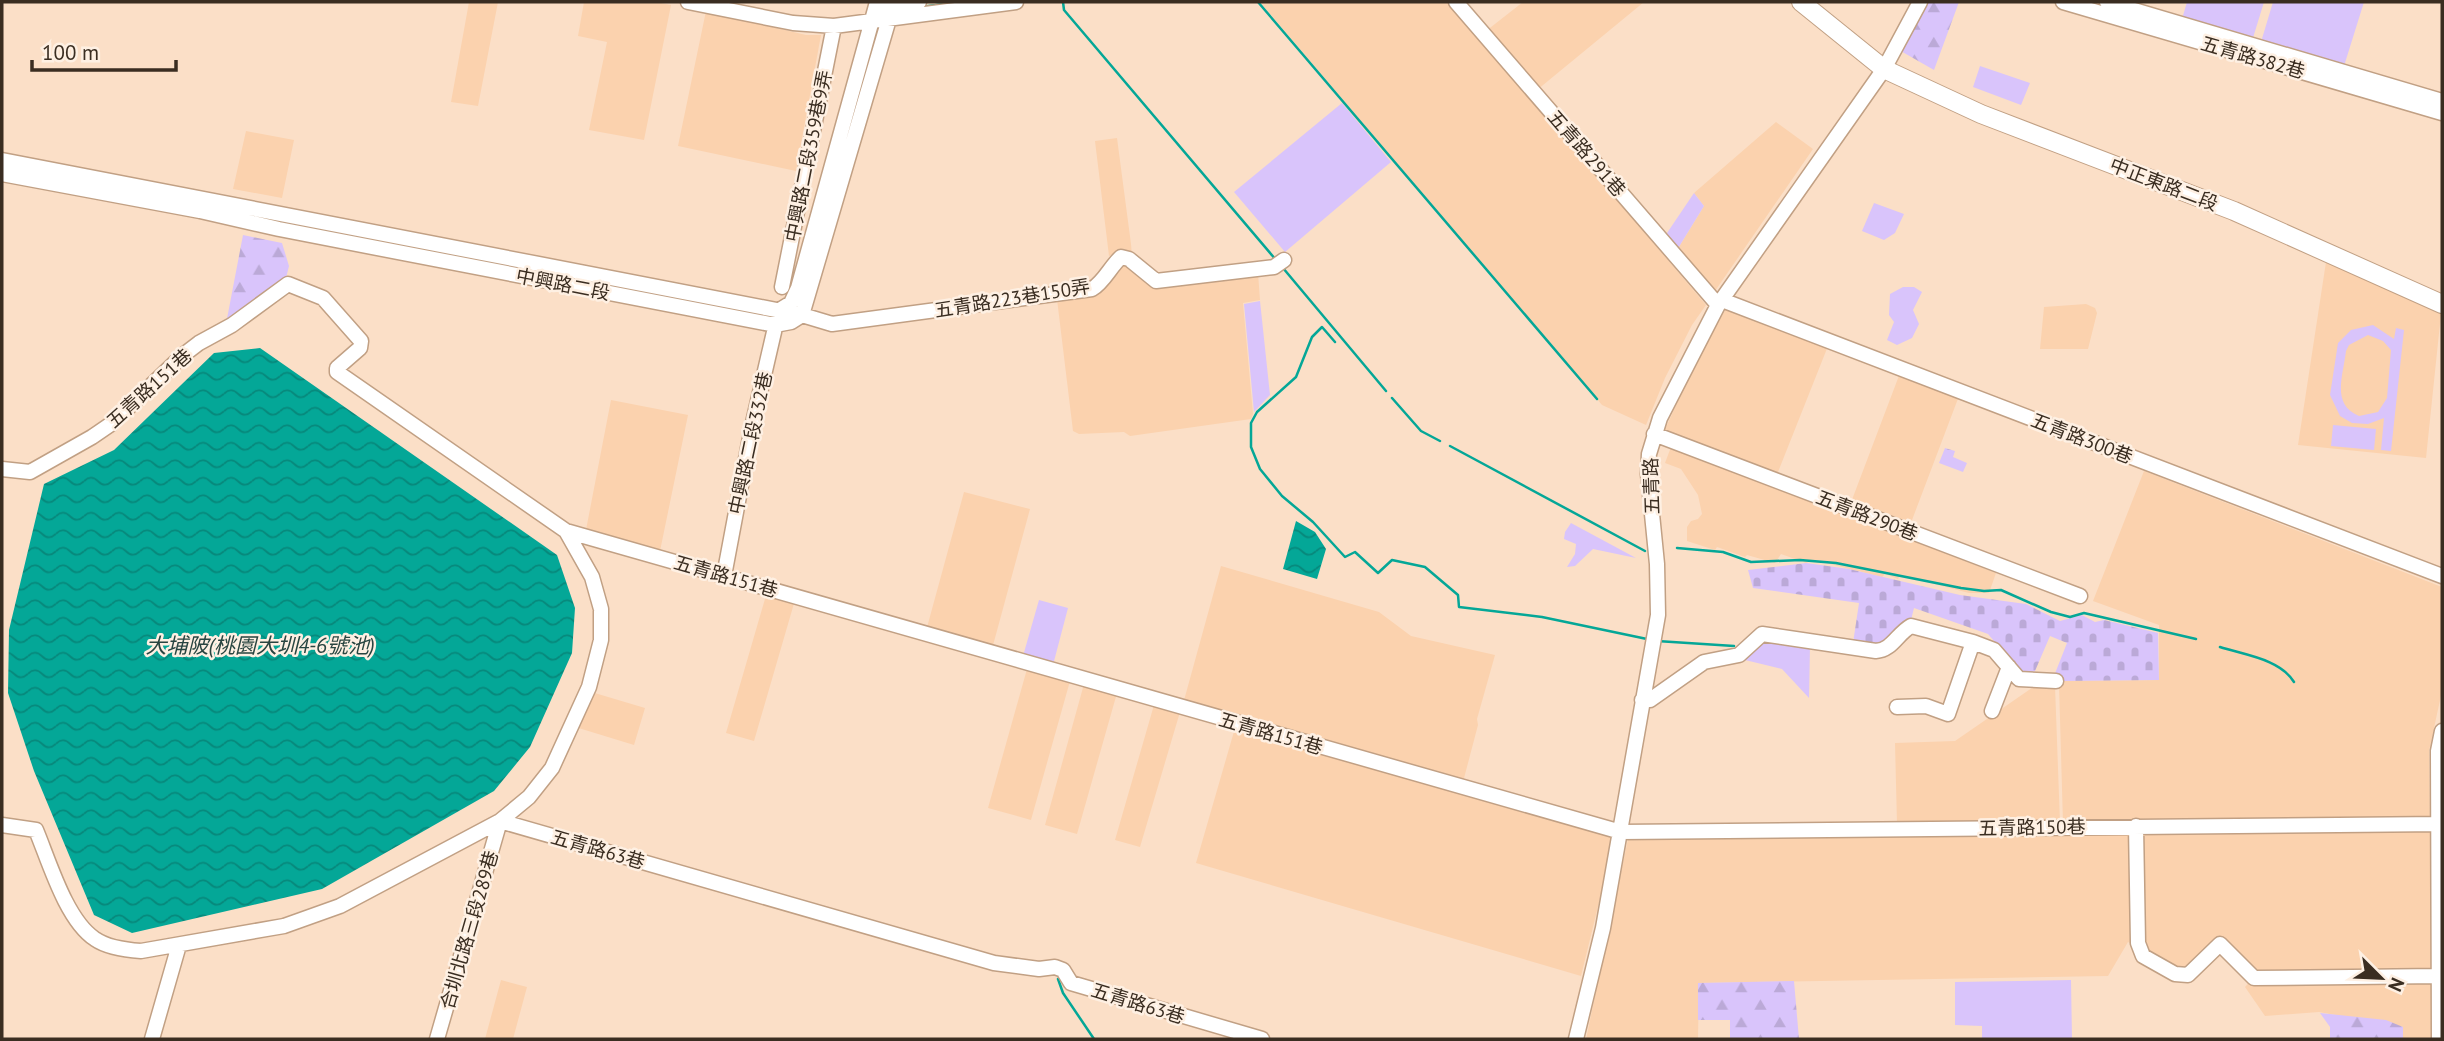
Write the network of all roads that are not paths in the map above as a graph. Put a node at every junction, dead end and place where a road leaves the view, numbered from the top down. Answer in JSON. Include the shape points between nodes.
{"nodes":[{"id":1,"x":688,"y":2,"type":"edge"},
{"id":2,"x":919,"y":2,"type":"edge"},
{"id":3,"x":1016,"y":2,"type":"edge"},
{"id":4,"x":1456,"y":2,"type":"edge"},
{"id":5,"x":1801,"y":2,"type":"edge"},
{"id":6,"x":1817,"y":2,"type":"edge"},
{"id":7,"x":1920,"y":2,"type":"edge"},
{"id":8,"x":2063,"y":2,"type":"edge"},
{"id":9,"x":2107,"y":2,"type":"edge"},
{"id":10,"x":892,"y":9,"type":"edge"},
{"id":11,"x":872,"y":15,"type":"edge"},
{"id":12,"x":834,"y":26,"type":"junction"},
{"id":13,"x":1887,"y":64,"type":"junction"},
{"id":14,"x":2442,"y":101,"type":"edge"},
{"id":15,"x":2442,"y":113,"type":"edge"},
{"id":16,"x":2,"y":160,"type":"edge"},
{"id":17,"x":2,"y":174,"type":"edge"},
{"id":18,"x":201,"y":205,"type":"junction"},
{"id":19,"x":1284,"y":260,"type":"dead end"},
{"id":20,"x":782,"y":287,"type":"dead end"},
{"id":21,"x":2442,"y":300,"type":"edge"},
{"id":22,"x":1720,"y":302,"type":"junction"},
{"id":23,"x":802,"y":315,"type":"junction"},
{"id":24,"x":777,"y":318,"type":"junction"},
{"id":25,"x":1654,"y":434,"type":"junction"},
{"id":26,"x":2,"y":469,"type":"edge"},
{"id":27,"x":566,"y":531,"type":"junction"},
{"id":28,"x":724,"y":576,"type":"junction"},
{"id":29,"x":2442,"y":576,"type":"edge"},
{"id":30,"x":2080,"y":596,"type":"dead end"},
{"id":31,"x":1973,"y":642,"type":"junction"},
{"id":32,"x":2009,"y":667,"type":"junction"},
{"id":33,"x":2056,"y":681,"type":"dead end"},
{"id":34,"x":1642,"y":699,"type":"junction"},
{"id":35,"x":1897,"y":707,"type":"dead end"},
{"id":36,"x":1992,"y":711,"type":"dead end"},
{"id":37,"x":2442,"y":731,"type":"edge"},
{"id":38,"x":500,"y":821,"type":"junction"},
{"id":39,"x":2440,"y":824,"type":"edge"},
{"id":40,"x":2,"y":825,"type":"edge"},
{"id":41,"x":2136,"y":826,"type":"junction"},
{"id":42,"x":1621,"y":832,"type":"junction"},
{"id":43,"x":180,"y":945,"type":"junction"},
{"id":44,"x":2439,"y":976,"type":"junction"},
{"id":45,"x":152,"y":1039,"type":"edge"},
{"id":46,"x":437,"y":1039,"type":"edge"},
{"id":47,"x":1262,"y":1039,"type":"edge"},
{"id":48,"x":1576,"y":1039,"type":"edge"},
{"id":49,"x":2439,"y":1039,"type":"edge"}],
"edges":[{"from":1,"to":12,"type":"street","via":[[793,23]]},
{"from":2,"to":10,"type":"street"},
{"from":3,"to":10,"type":"street"},
{"from":4,"to":22,"type":"street","name":"五青路291巷"},
{"from":5,"to":13,"type":"main road"},
{"from":6,"to":13,"type":"main road"},
{"from":7,"to":13,"type":"street","name":"五青路"},
{"from":8,"to":15,"type":"street","name":"五青路382巷"},
{"from":9,"to":14,"type":"street","name":"五青路382巷"},
{"from":10,"to":11,"type":"street"},
{"from":10,"to":23,"type":"street"},
{"from":11,"to":12,"type":"street"},
{"from":11,"to":24,"type":"street","via":[[798,288]]},
{"from":12,"to":20,"type":"street","name":"中興路二段359巷9弄"},
{"from":13,"to":21,"type":"main road","name":"中正東路二段","via":[[2241,202]]},
{"from":13,"to":22,"type":"street","name":"五青路"},
{"from":16,"to":18,"type":"street","name":"中興路二段"},
{"from":17,"to":18,"type":"street","name":"中興路二段"},
{"from":18,"to":24,"type":"street","name":"中興路二段"},
{"from":19,"to":23,"type":"street","name":"五青路223巷150弄","via":[[1274,267],[1156,281],[1121,257],[1092,289],[832,324]]},
{"from":22,"to":25,"type":"street","name":"五青路"},
{"from":22,"to":29,"type":"street","name":"五青路300巷"},
{"from":23,"to":24,"type":"street","name":"中興路二段"},
{"from":24,"to":28,"type":"street","name":"中興路二段332巷"},
{"from":25,"to":30,"type":"street","name":"五青路290巷"},
{"from":25,"to":34,"type":"street","name":"五青路","via":[[1647,474],[1658,615]]},
{"from":26,"to":27,"type":"street","name":"五青路151巷","via":[[30,472],[92,437],[182,356],[288,284],[323,298],[361,341],[337,372]]},
{"from":27,"to":28,"type":"street","name":"五青路151巷"},
{"from":27,"to":38,"type":"street","via":[[592,577],[601,609],[601,640],[589,687],[552,768],[529,797]]},
{"from":28,"to":42,"type":"street","name":"五青路151巷"},
{"from":31,"to":32,"type":"street","via":[[1994,650]]},
{"from":31,"to":34,"type":"street","via":[[1911,625],[1885,651],[1762,634],[1739,655],[1704,662],[1650,701]]},
{"from":31,"to":35,"type":"street","via":[[1948,713],[1926,706]]},
{"from":32,"to":33,"type":"street","via":[[2019,680]]},
{"from":32,"to":36,"type":"street"},
{"from":34,"to":42,"type":"street","name":"五青路"},
{"from":37,"to":39,"type":"street","via":[[2438,751]]},
{"from":38,"to":43,"type":"street","via":[[340,906],[284,926]]},
{"from":38,"to":46,"type":"street","name":"合圳北路三段289巷"},
{"from":38,"to":47,"type":"street","name":"五青路63巷","via":[[994,963],[1039,970],[1055,967],[1063,970],[1071,983]]},
{"from":39,"to":41,"type":"street","name":"五青路150巷"},
{"from":39,"to":44,"type":"street"},
{"from":40,"to":43,"type":"street","via":[[36,830],[69,907],[95,939],[122,950]]},
{"from":41,"to":42,"type":"street","name":"五青路150巷"},
{"from":41,"to":44,"type":"street","via":[[2138,943],[2143,956],[2175,974],[2188,975],[2220,944],[2254,978]]},
{"from":42,"to":48,"type":"street","name":"五青路"},
{"from":43,"to":45,"type":"street"},
{"from":44,"to":49,"type":"street"}]}
